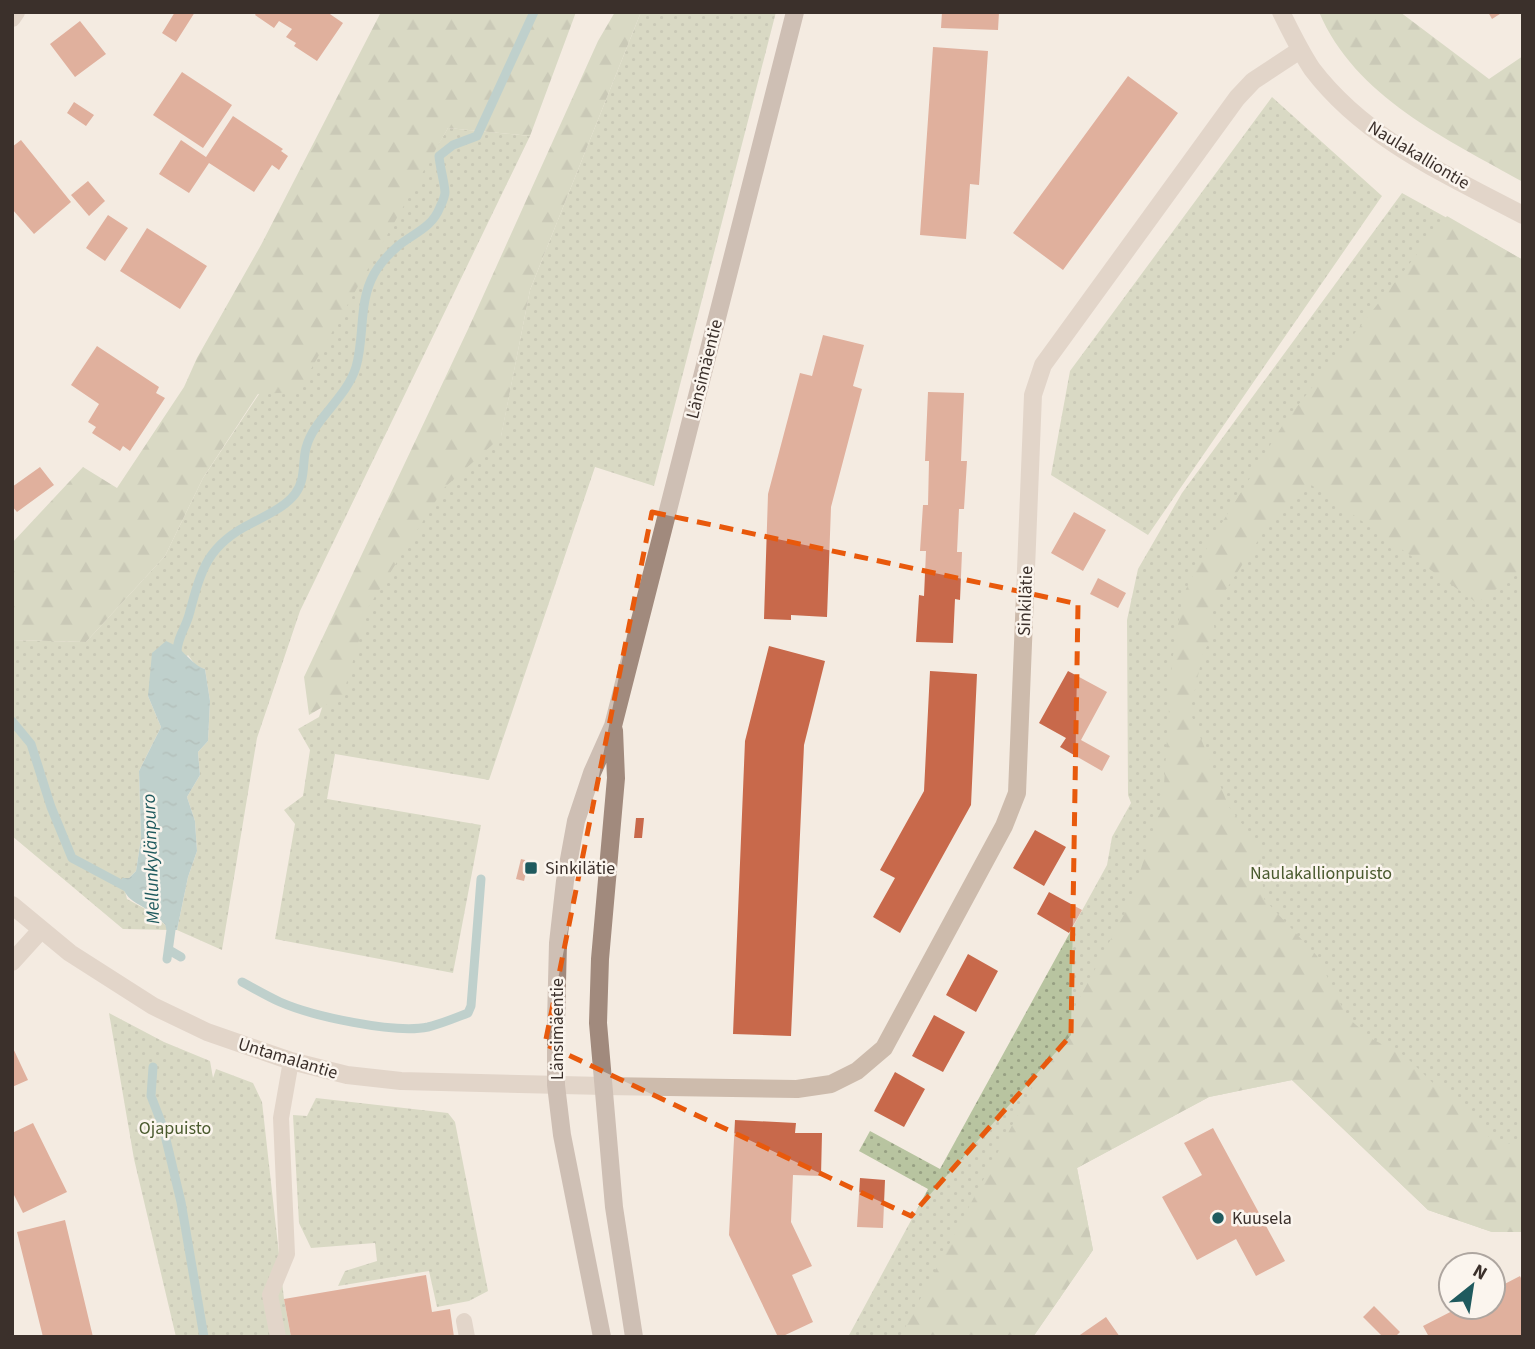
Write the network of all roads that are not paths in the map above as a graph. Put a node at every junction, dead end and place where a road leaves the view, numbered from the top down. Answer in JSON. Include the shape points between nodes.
{"nodes":[{"id":1,"x":16,"y":12,"type":"edge"},
{"id":2,"x":795,"y":12,"type":"edge"},
{"id":3,"x":1281,"y":12,"type":"edge"},
{"id":4,"x":12,"y":18,"type":"edge"},
{"id":5,"x":1300,"y":50,"type":"junction"},
{"id":6,"x":1523,"y":215,"type":"edge"},
{"id":7,"x":613,"y":726,"type":"junction"},
{"id":8,"x":12,"y":905,"type":"edge"},
{"id":9,"x":41,"y":930,"type":"junction"},
{"id":10,"x":12,"y":962,"type":"edge"},
{"id":11,"x":290,"y":1061,"type":"junction"},
{"id":12,"x":556,"y":1085,"type":"junction"},
{"id":13,"x":604,"y":1086,"type":"junction"},
{"id":14,"x":278,"y":1337,"type":"edge"},
{"id":15,"x":602,"y":1337,"type":"edge"},
{"id":16,"x":634,"y":1337,"type":"edge"}],
"edges":[{"from":1,"to":4,"type":"street"},
{"from":2,"to":7,"type":"main road","name":"Länsimäentie"},
{"from":3,"to":5,"type":"street","name":"Naulakalliontie"},
{"from":5,"to":6,"type":"street","name":"Naulakalliontie","via":[[1327,87],[1379,135]]},
{"from":5,"to":13,"type":"street","name":"Sinkilätie","via":[[1253,81],[1237,98],[1043,365],[1033,395],[1017,793],[1004,827],[884,1048],[858,1072],[831,1084],[797,1089]]},
{"from":7,"to":12,"type":"main road","name":"Länsimäentie","via":[[576,821],[565,881],[558,943]]},
{"from":7,"to":13,"type":"main road","name":"Länsimäentie","via":[[616,778],[598,1023]]},
{"from":8,"to":9,"type":"street","name":"Untamalantie"},
{"from":9,"to":10,"type":"street"},
{"from":9,"to":11,"type":"street","name":"Untamalantie","via":[[153,1006],[207,1032]]},
{"from":11,"to":12,"type":"street","name":"Untamalantie","via":[[401,1082]]},
{"from":11,"to":14,"type":"lane","via":[[281,1118],[287,1254],[270,1295]]},
{"from":12,"to":13,"type":"street","name":"Untamalantie"},
{"from":12,"to":15,"type":"main road","name":"Länsimäentie","via":[[568,1171]]},
{"from":13,"to":16,"type":"main road","name":"Länsimäentie","via":[[614,1208]]}]}
